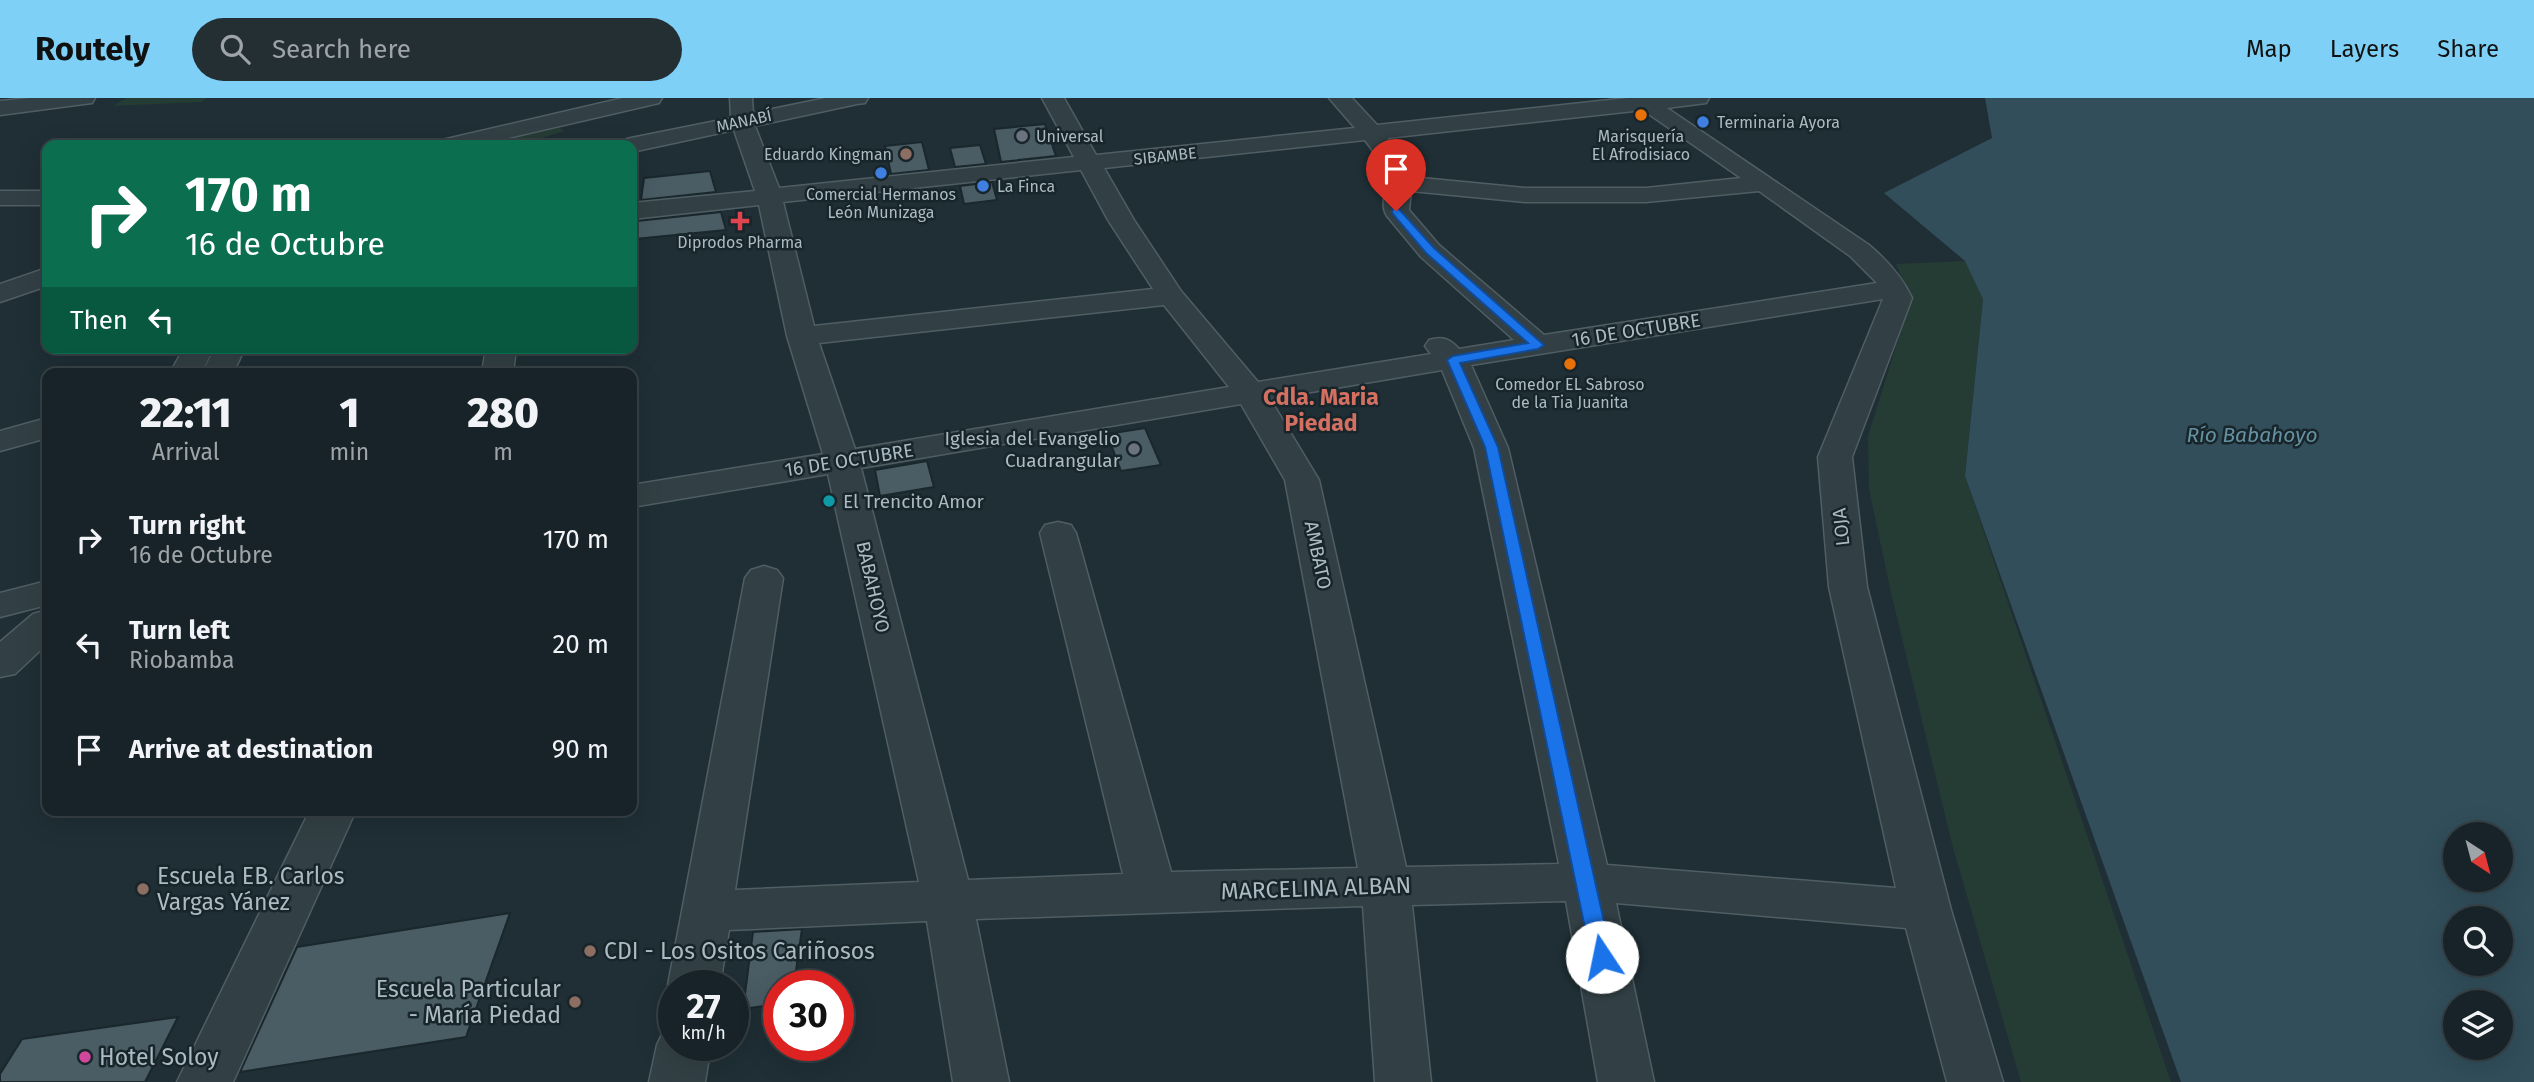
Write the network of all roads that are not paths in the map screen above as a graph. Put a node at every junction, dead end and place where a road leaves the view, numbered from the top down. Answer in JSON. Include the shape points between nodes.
{"nodes":[{"id":1,"x":84,"y":98,"type":"edge"},
{"id":2,"x":651,"y":98,"type":"edge"},
{"id":3,"x":857,"y":98,"type":"edge"},
{"id":4,"x":1053,"y":98,"type":"edge"},
{"id":5,"x":1340,"y":98,"type":"edge"},
{"id":6,"x":1698,"y":98,"type":"edge"},
{"id":7,"x":1643,"y":101,"type":"edge"},
{"id":8,"x":0,"y":108,"type":"edge"},
{"id":9,"x":742,"y":110,"type":"edge"},
{"id":10,"x":1372,"y":133,"type":"junction"},
{"id":11,"x":471,"y":140,"type":"edge"},
{"id":12,"x":637,"y":143,"type":"edge"},
{"id":13,"x":1091,"y":164,"type":"junction"},
{"id":14,"x":1402,"y":183,"type":"junction"},
{"id":15,"x":1765,"y":183,"type":"junction"},
{"id":16,"x":769,"y":195,"type":"junction"},
{"id":17,"x":0,"y":198,"type":"edge"},
{"id":18,"x":38,"y":198,"type":"edge"},
{"id":19,"x":637,"y":210,"type":"edge"},
{"id":20,"x":0,"y":216,"type":"edge"},
{"id":21,"x":0,"y":271,"type":"edge"},
{"id":22,"x":42,"y":274,"type":"edge"},
{"id":23,"x":42,"y":276,"type":"edge"},
{"id":24,"x":1890,"y":283,"type":"junction"},
{"id":25,"x":42,"y":287,"type":"edge"},
{"id":26,"x":0,"y":294,"type":"edge"},
{"id":27,"x":1171,"y":296,"type":"junction"},
{"id":28,"x":802,"y":336,"type":"junction"},
{"id":29,"x":1530,"y":338,"type":"junction"},
{"id":30,"x":1446,"y":353,"type":"junction"},
{"id":31,"x":1246,"y":387,"type":"junction"},
{"id":32,"x":42,"y":429,"type":"edge"},
{"id":33,"x":0,"y":441,"type":"edge"},
{"id":34,"x":839,"y":453,"type":"junction"},
{"id":35,"x":637,"y":477,"type":"edge"},
{"id":36,"x":637,"y":495,"type":"edge"},
{"id":37,"x":1058,"y":533,"type":"dead end"},
{"id":38,"x":764,"y":578,"type":"dead end"},
{"id":39,"x":42,"y":594,"type":"edge"},
{"id":40,"x":0,"y":606,"type":"edge"},
{"id":41,"x":42,"y":627,"type":"edge"},
{"id":42,"x":0,"y":664,"type":"edge"},
{"id":43,"x":330,"y":816,"type":"edge"},
{"id":44,"x":1587,"y":882,"type":"junction"},
{"id":45,"x":1386,"y":886,"type":"junction"},
{"id":46,"x":1152,"y":892,"type":"junction"},
{"id":47,"x":948,"y":900,"type":"junction"},
{"id":48,"x":1926,"y":910,"type":"junction"},
{"id":49,"x":706,"y":911,"type":"junction"},
{"id":50,"x":696,"y":970,"type":"edge"},
{"id":51,"x":681,"y":1061,"type":"edge"},
{"id":52,"x":205,"y":1082,"type":"edge"},
{"id":53,"x":677,"y":1082,"type":"edge"},
{"id":54,"x":981,"y":1082,"type":"edge"},
{"id":55,"x":1403,"y":1082,"type":"edge"},
{"id":56,"x":1626,"y":1082,"type":"edge"},
{"id":57,"x":1975,"y":1082,"type":"edge"}],
"edges":[{"from":1,"to":8,"type":"street"},
{"from":2,"to":11,"type":"street"},
{"from":3,"to":9,"type":"street","name":"MANABÍ"},
{"from":4,"to":13,"type":"street","name":"AMBATO"},
{"from":5,"to":10,"type":"street"},
{"from":6,"to":7,"type":"street","name":"SIBAMBE"},
{"from":7,"to":10,"type":"street","name":"SIBAMBE"},
{"from":7,"to":15,"type":"street"},
{"from":9,"to":12,"type":"street","name":"MANABÍ"},
{"from":9,"to":16,"type":"street","name":"BABAHOYO"},
{"from":10,"to":13,"type":"street","name":"SIBAMBE"},
{"from":10,"to":14,"type":"street","via":[[1396,166]]},
{"from":13,"to":16,"type":"street","name":"SIBAMBE"},
{"from":13,"to":27,"type":"street","name":"AMBATO"},
{"from":14,"to":15,"type":"street","via":[[1525,195],[1646,195]]},
{"from":14,"to":29,"type":"street","via":[[1396,211],[1430,251]]},
{"from":15,"to":24,"type":"street","via":[[1866,256]]},
{"from":16,"to":19,"type":"street","name":"SIBAMBE"},
{"from":16,"to":28,"type":"street","name":"BABAHOYO"},
{"from":17,"to":18,"type":"street"},
{"from":18,"to":20,"type":"street"},
{"from":21,"to":22,"type":"street"},
{"from":23,"to":26,"type":"street"},
{"from":24,"to":29,"type":"street","name":"16 DE OCTUBRE"},
{"from":24,"to":48,"type":"street","name":"LOJA","via":[[1898,298],[1835,457],[1836,476],[1848,587]]},
{"from":25,"to":26,"type":"street"},
{"from":27,"to":28,"type":"street"},
{"from":27,"to":31,"type":"street","name":"AMBATO"},
{"from":28,"to":34,"type":"street","name":"BABAHOYO"},
{"from":29,"to":30,"type":"street","name":"16 DE OCTUBRE"},
{"from":30,"to":31,"type":"street","name":"16 DE OCTUBRE"},
{"from":30,"to":44,"type":"street","via":[[1492,447]]},
{"from":31,"to":34,"type":"street","name":"16 DE OCTUBRE"},
{"from":31,"to":45,"type":"street","name":"AMBATO","via":[[1302,480]]},
{"from":32,"to":33,"type":"street"},
{"from":34,"to":35,"type":"street","name":"16 DE OCTUBRE"},
{"from":34,"to":36,"type":"street","name":"16 DE OCTUBRE"},
{"from":34,"to":47,"type":"street","name":"BABAHOYO"},
{"from":37,"to":46,"type":"street"},
{"from":38,"to":49,"type":"street"},
{"from":39,"to":40,"type":"street"},
{"from":41,"to":42,"type":"street"},
{"from":43,"to":52,"type":"street"},
{"from":44,"to":45,"type":"street","name":"MARCELINA ALBAN"},
{"from":44,"to":48,"type":"street","name":"MARCELINA ALBAN"},
{"from":44,"to":56,"type":"street"},
{"from":45,"to":46,"type":"street","name":"MARCELINA ALBAN"},
{"from":45,"to":55,"type":"street","name":"AMBATO"},
{"from":46,"to":47,"type":"street","name":"MARCELINA ALBAN"},
{"from":47,"to":49,"type":"street","name":"MARCELINA ALBAN"},
{"from":47,"to":54,"type":"street","name":"BABAHOYO"},
{"from":48,"to":57,"type":"street","name":"LOJA"},
{"from":49,"to":50,"type":"street"},
{"from":51,"to":53,"type":"street"}]}
